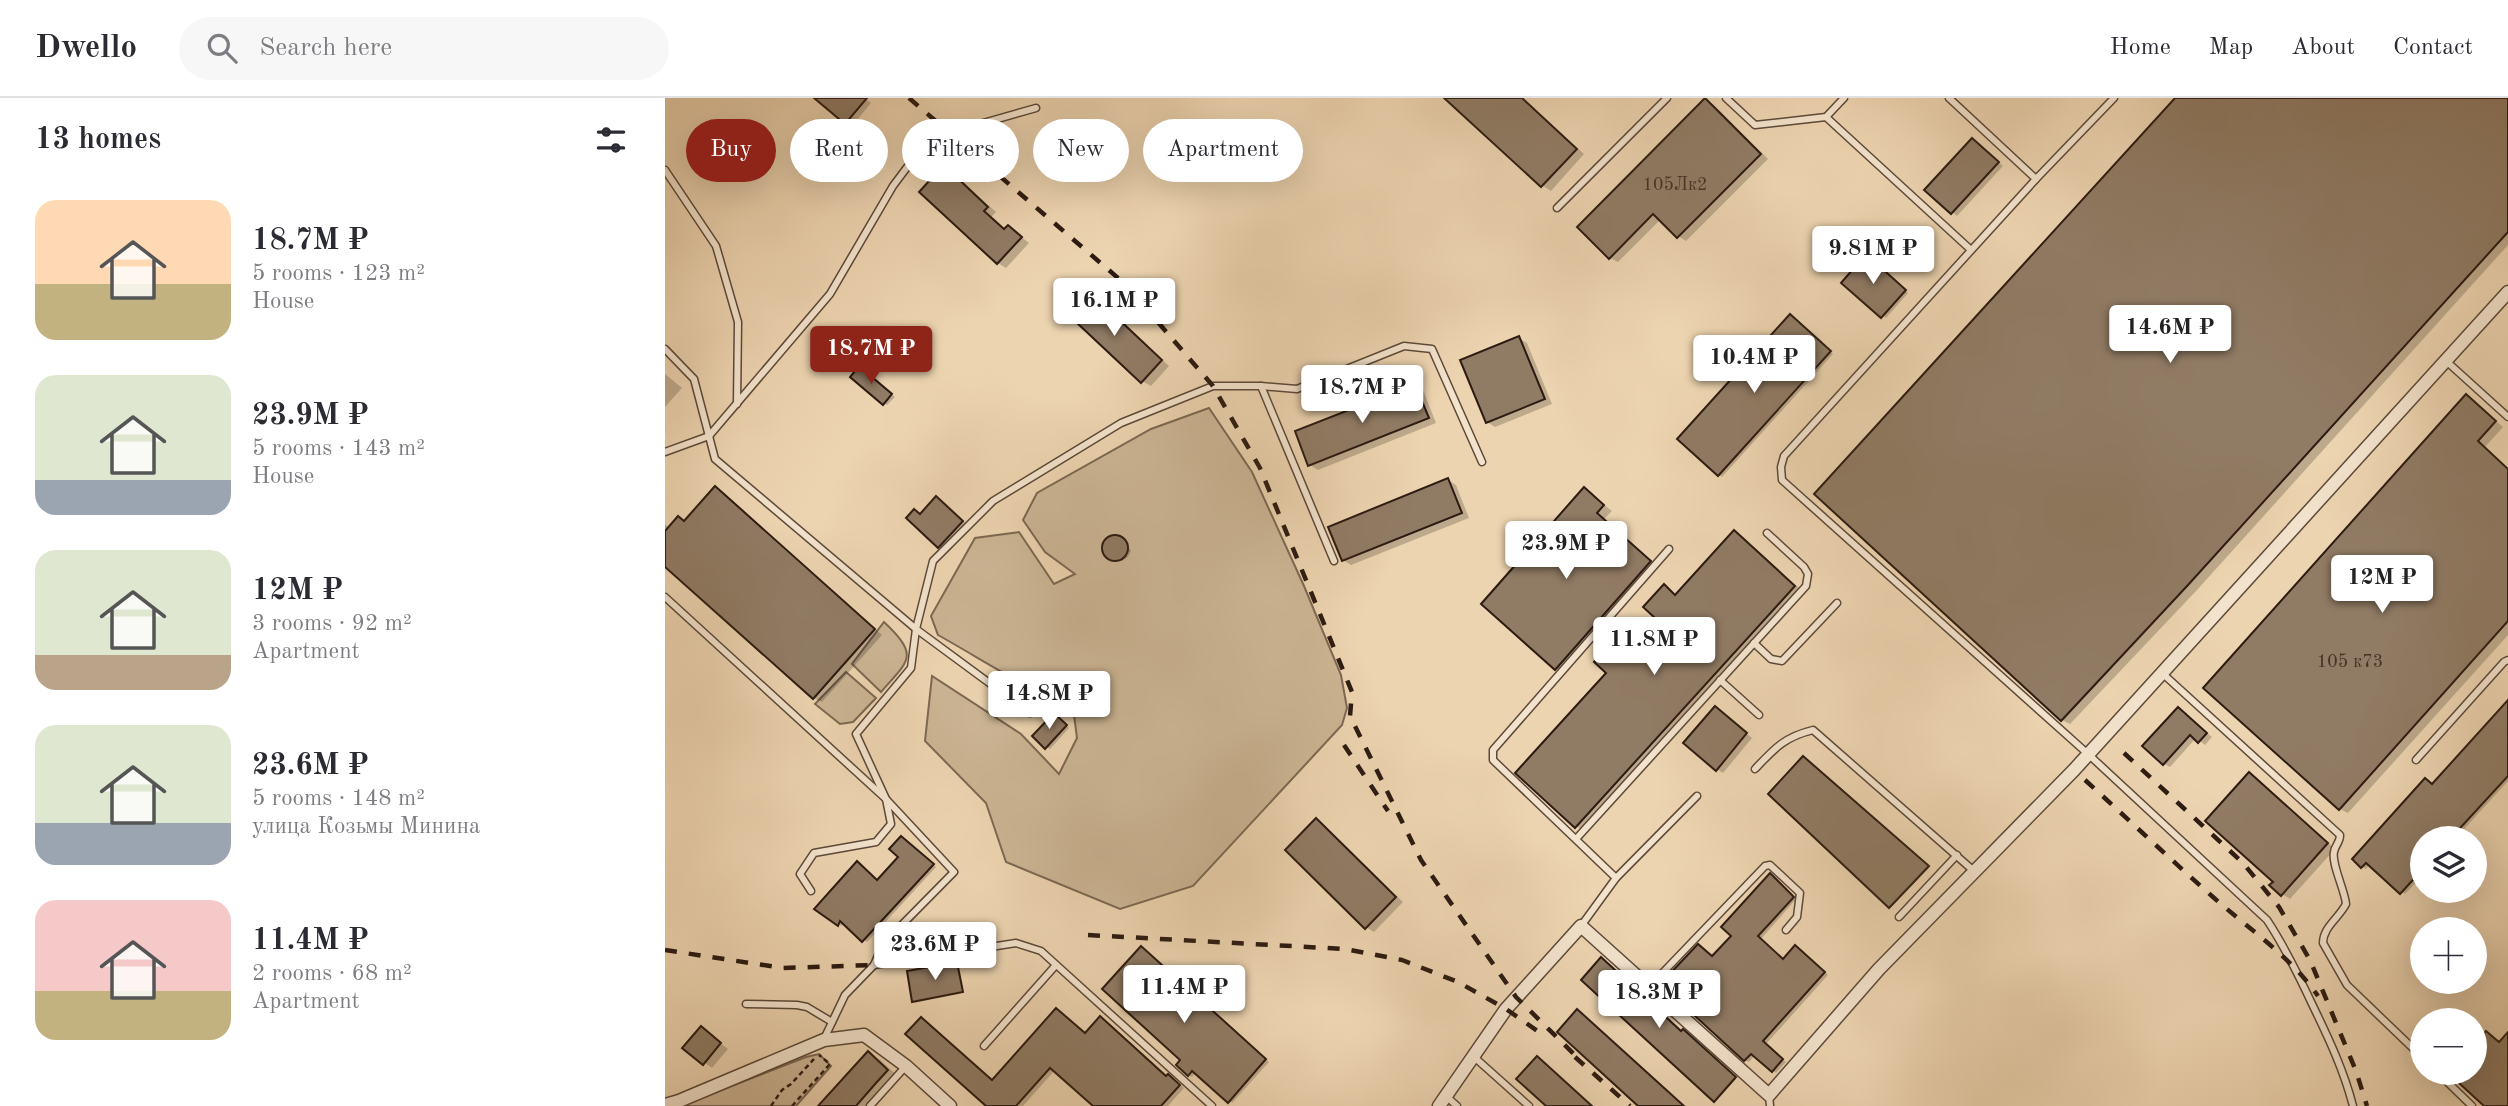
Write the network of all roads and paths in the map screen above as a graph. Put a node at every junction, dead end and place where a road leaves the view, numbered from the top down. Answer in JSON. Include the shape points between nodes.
{"nodes":[{"id":1,"x":1667,"y":98,"type":"edge"},
{"id":2,"x":1726,"y":98,"type":"edge"},
{"id":3,"x":1844,"y":98,"type":"edge"},
{"id":4,"x":1949,"y":98,"type":"edge"},
{"id":5,"x":2114,"y":98,"type":"edge"},
{"id":6,"x":1036,"y":108,"type":"dead end"},
{"id":7,"x":1826,"y":117,"type":"junction"},
{"id":8,"x":665,"y":170,"type":"edge"},
{"id":9,"x":2036,"y":179,"type":"junction"},
{"id":10,"x":1557,"y":208,"type":"dead end"},
{"id":11,"x":1971,"y":250,"type":"junction"},
{"id":12,"x":2508,"y":292,"type":"edge"},
{"id":13,"x":665,"y":349,"type":"edge"},
{"id":14,"x":2445,"y":360,"type":"junction"},
{"id":15,"x":1261,"y":386,"type":"junction"},
{"id":16,"x":737,"y":404,"type":"junction"},
{"id":17,"x":2508,"y":417,"type":"edge"},
{"id":18,"x":709,"y":436,"type":"junction"},
{"id":19,"x":665,"y":452,"type":"edge"},
{"id":20,"x":1482,"y":462,"type":"dead end"},
{"id":21,"x":1767,"y":533,"type":"dead end"},
{"id":22,"x":1669,"y":549,"type":"dead end"},
{"id":23,"x":1334,"y":561,"type":"dead end"},
{"id":24,"x":665,"y":597,"type":"edge"},
{"id":25,"x":1837,"y":603,"type":"dead end"},
{"id":26,"x":916,"y":629,"type":"junction"},
{"id":27,"x":1753,"y":643,"type":"junction"},
{"id":28,"x":2508,"y":660,"type":"edge"},
{"id":29,"x":2162,"y":673,"type":"junction"},
{"id":30,"x":1720,"y":680,"type":"junction"},
{"id":31,"x":1030,"y":713,"type":"dead end"},
{"id":32,"x":1759,"y":715,"type":"dead end"},
{"id":33,"x":2088,"y":754,"type":"junction"},
{"id":34,"x":2416,"y":760,"type":"dead end"},
{"id":35,"x":1755,"y":769,"type":"dead end"},
{"id":36,"x":1697,"y":796,"type":"dead end"},
{"id":37,"x":886,"y":799,"type":"junction"},
{"id":38,"x":1576,"y":839,"type":"junction"},
{"id":39,"x":1957,"y":855,"type":"junction"},
{"id":40,"x":1975,"y":872,"type":"junction"},
{"id":41,"x":1616,"y":878,"type":"junction"},
{"id":42,"x":811,"y":891,"type":"dead end"},
{"id":43,"x":1899,"y":917,"type":"dead end"},
{"id":44,"x":1581,"y":926,"type":"junction"},
{"id":45,"x":1786,"y":930,"type":"dead end"},
{"id":46,"x":874,"y":965,"type":"junction"},
{"id":47,"x":1056,"y":965,"type":"junction"},
{"id":48,"x":1649,"y":987,"type":"junction"},
{"id":49,"x":746,"y":1004,"type":"dead end"},
{"id":50,"x":832,"y":1022,"type":"junction"},
{"id":51,"x":824,"y":1040,"type":"junction"},
{"id":52,"x":2410,"y":1045,"type":"edge"},
{"id":53,"x":984,"y":1046,"type":"dead end"},
{"id":54,"x":1473,"y":1056,"type":"junction"},
{"id":55,"x":906,"y":1066,"type":"junction"},
{"id":56,"x":2450,"y":1085,"type":"edge"},
{"id":57,"x":1770,"y":1100,"type":"edge"},
{"id":58,"x":1442,"y":1101,"type":"edge"},
{"id":59,"x":665,"y":1104,"type":"edge"},
{"id":60,"x":771,"y":1106,"type":"edge"},
{"id":61,"x":792,"y":1106,"type":"edge"},
{"id":62,"x":870,"y":1106,"type":"edge"},
{"id":63,"x":950,"y":1106,"type":"edge"},
{"id":64,"x":1212,"y":1106,"type":"edge"},
{"id":65,"x":1457,"y":1106,"type":"edge"},
{"id":66,"x":1529,"y":1106,"type":"edge"},
{"id":67,"x":2353,"y":1106,"type":"edge"},
{"id":68,"x":2472,"y":1106,"type":"edge"}],
"edges":[{"from":1,"to":10,"type":"lane"},
{"from":2,"to":7,"type":"lane","via":[[1755,125]]},
{"from":3,"to":7,"type":"lane"},
{"from":4,"to":9,"type":"lane"},
{"from":5,"to":9,"type":"lane"},
{"from":6,"to":16,"type":"lane","via":[[926,142],[829,294]]},
{"from":7,"to":11,"type":"lane"},
{"from":8,"to":16,"type":"lane","via":[[716,246],[738,322]]},
{"from":9,"to":11,"type":"lane"},
{"from":11,"to":33,"type":"lane","via":[[1784,456],[1782,480]]},
{"from":12,"to":14,"type":"street"},
{"from":13,"to":18,"type":"lane","via":[[694,379]]},
{"from":14,"to":17,"type":"lane"},
{"from":14,"to":29,"type":"street"},
{"from":15,"to":20,"type":"lane","via":[[1297,389],[1404,346],[1432,349]]},
{"from":15,"to":23,"type":"lane"},
{"from":15,"to":26,"type":"lane","via":[[1213,386],[1121,423],[993,501],[933,561]]},
{"from":16,"to":18,"type":"lane"},
{"from":18,"to":19,"type":"lane"},
{"from":18,"to":26,"type":"lane","via":[[715,459]]},
{"from":21,"to":27,"type":"lane","via":[[1804,567],[1808,580]]},
{"from":22,"to":38,"type":"lane","via":[[1493,750],[1493,760]]},
{"from":24,"to":37,"type":"lane"},
{"from":25,"to":27,"type":"lane","via":[[1782,661],[1772,659]]},
{"from":26,"to":31,"type":"lane"},
{"from":26,"to":37,"type":"lane","via":[[911,668],[856,734]]},
{"from":27,"to":30,"type":"lane"},
{"from":28,"to":34,"type":"lane"},
{"from":29,"to":33,"type":"street"},
{"from":29,"to":52,"type":"lane","via":[[2340,835],[2333,852],[2346,904],[2326,930],[2323,943],[2347,985]]},
{"from":30,"to":32,"type":"lane"},
{"from":30,"to":38,"type":"lane"},
{"from":33,"to":40,"type":"street"},
{"from":33,"to":67,"type":"lane","via":[[2267,920],[2329,1039]]},
{"from":35,"to":39,"type":"lane","via":[[1780,742],[1813,730]]},
{"from":36,"to":41,"type":"lane"},
{"from":37,"to":42,"type":"lane","via":[[891,824],[876,842],[814,853],[800,874]]},
{"from":37,"to":46,"type":"lane","via":[[954,872],[883,944]]},
{"from":38,"to":41,"type":"lane"},
{"from":39,"to":40,"type":"lane"},
{"from":39,"to":43,"type":"lane"},
{"from":40,"to":57,"type":"street","via":[[1879,969]]},
{"from":41,"to":44,"type":"lane"},
{"from":44,"to":48,"type":"street"},
{"from":44,"to":54,"type":"street","via":[[1506,1009]]},
{"from":45,"to":48,"type":"lane","via":[[1797,917],[1800,893],[1776,869],[1765,866]]},
{"from":46,"to":47,"type":"lane","via":[[1016,943],[1041,951]]},
{"from":46,"to":50,"type":"lane","via":[[845,995]]},
{"from":47,"to":53,"type":"lane"},
{"from":47,"to":64,"type":"lane"},
{"from":48,"to":57,"type":"street"},
{"from":49,"to":50,"type":"lane","via":[[807,1007]]},
{"from":50,"to":51,"type":"lane"},
{"from":51,"to":55,"type":"street","via":[[865,1035]]},
{"from":51,"to":59,"type":"street"},
{"from":54,"to":58,"type":"street"},
{"from":54,"to":66,"type":"lane"},
{"from":55,"to":62,"type":"lane"},
{"from":55,"to":63,"type":"street"},
{"from":56,"to":68,"type":"lane"},
{"from":58,"to":65,"type":"lane"},
{"from":60,"to":61,"type":"path","via":[[819,1054],[829,1064]]}]}
